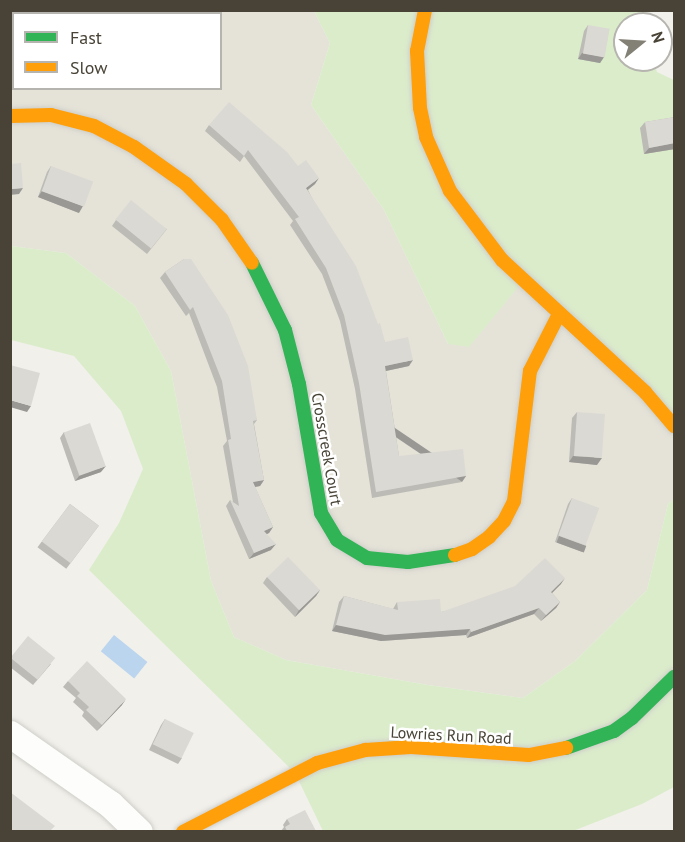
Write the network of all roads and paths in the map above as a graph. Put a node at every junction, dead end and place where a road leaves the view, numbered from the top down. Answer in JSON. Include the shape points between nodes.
{"nodes":[{"id":1,"x":425,"y":10,"type":"edge"},
{"id":2,"x":10,"y":116,"type":"edge"},
{"id":3,"x":559,"y":314,"type":"junction"},
{"id":4,"x":675,"y":426,"type":"edge"},
{"id":5,"x":675,"y":677,"type":"edge"},
{"id":6,"x":10,"y":734,"type":"edge"},
{"id":7,"x":139,"y":831,"type":"edge"},
{"id":8,"x":183,"y":831,"type":"edge"}],
"edges":[{"from":1,"to":3,"type":"street","via":[[417,51],[417,78],[420,108],[436,165],[483,238]]},
{"from":2,"to":3,"type":"street","name":"Crosscreek Court","via":[[51,115],[94,126],[134,147],[186,184],[222,220],[251,261],[285,330],[321,513],[337,540],[367,558],[408,562],[451,556],[472,549],[504,521],[514,501],[530,371]]},
{"from":3,"to":4,"type":"street","via":[[645,392]]},
{"from":5,"to":8,"type":"street","name":"Lowries Run Road","via":[[614,731],[575,747],[529,755],[411,747],[365,750],[302,770]]},
{"from":6,"to":7,"type":"street","via":[[110,804]]}]}
